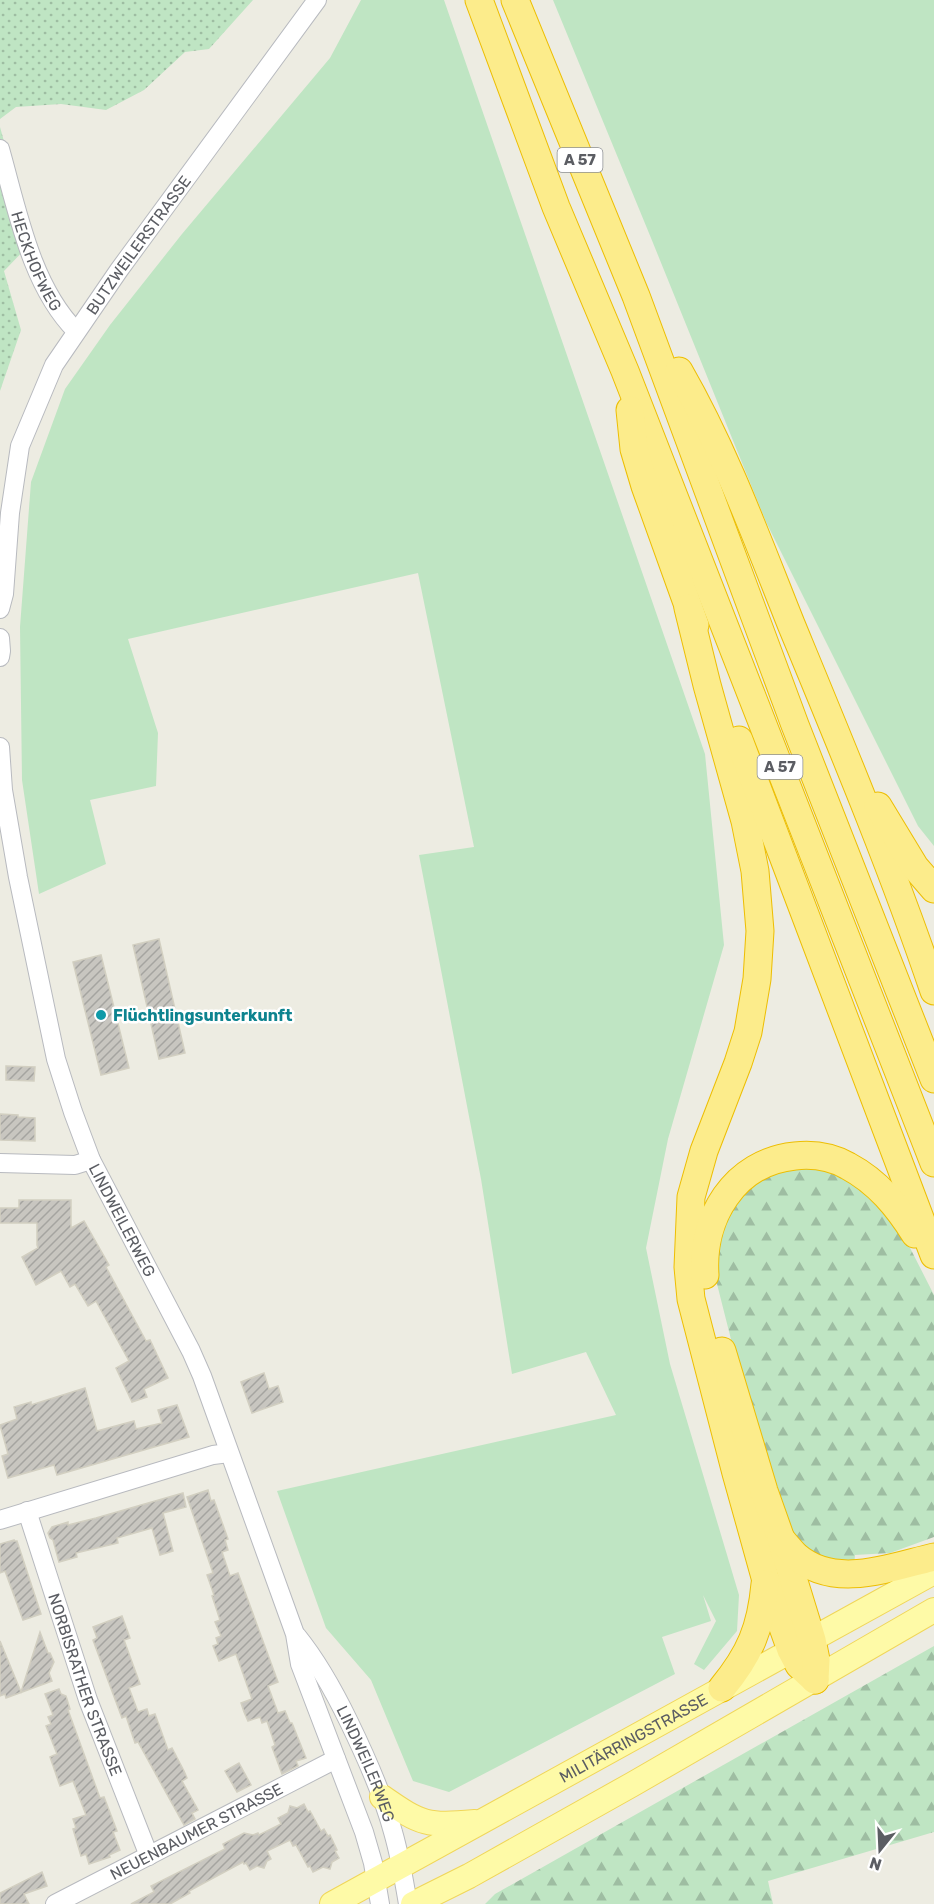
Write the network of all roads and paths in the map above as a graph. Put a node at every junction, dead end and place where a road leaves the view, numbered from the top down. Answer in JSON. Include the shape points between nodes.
{"nodes":[{"id":1,"x":317,"y":0,"type":"edge"},
{"id":2,"x":479,"y":0,"type":"edge"},
{"id":3,"x":515,"y":0,"type":"edge"},
{"id":4,"x":0,"y":149,"type":"edge"},
{"id":5,"x":636,"y":296,"type":"junction"},
{"id":6,"x":76,"y":331,"type":"junction"},
{"id":7,"x":625,"y":371,"type":"junction"},
{"id":8,"x":10,"y":513,"type":"junction"},
{"id":9,"x":0,"y":545,"type":"edge"},
{"id":10,"x":688,"y":608,"type":"junction"},
{"id":11,"x":0,"y":609,"type":"edge"},
{"id":12,"x":0,"y":638,"type":"edge"},
{"id":13,"x":0,"y":657,"type":"edge"},
{"id":14,"x":821,"y":696,"type":"junction"},
{"id":15,"x":0,"y":747,"type":"edge"},
{"id":16,"x":2,"y":784,"type":"edge"},
{"id":17,"x":934,"y":889,"type":"edge"},
{"id":18,"x":934,"y":991,"type":"edge"},
{"id":19,"x":932,"y":1072,"type":"edge"},
{"id":20,"x":91,"y":1160,"type":"junction"},
{"id":21,"x":0,"y":1163,"type":"edge"},
{"id":22,"x":934,"y":1163,"type":"edge"},
{"id":23,"x":934,"y":1255,"type":"edge"},
{"id":24,"x":934,"y":1263,"type":"edge"},
{"id":25,"x":229,"y":1453,"type":"junction"},
{"id":26,"x":27,"y":1511,"type":"junction"},
{"id":27,"x":0,"y":1520,"type":"edge"},
{"id":28,"x":781,"y":1539,"type":"junction"},
{"id":29,"x":934,"y":1557,"type":"edge"},
{"id":30,"x":934,"y":1572,"type":"edge"},
{"id":31,"x":765,"y":1577,"type":"junction"},
{"id":32,"x":934,"y":1610,"type":"edge"},
{"id":33,"x":295,"y":1634,"type":"junction"},
{"id":34,"x":801,"y":1645,"type":"junction"},
{"id":35,"x":815,"y":1680,"type":"junction"},
{"id":36,"x":722,"y":1688,"type":"junction"},
{"id":37,"x":336,"y":1759,"type":"junction"},
{"id":38,"x":382,"y":1797,"type":"junction"},
{"id":39,"x":484,"y":1821,"type":"junction"},
{"id":40,"x":149,"y":1856,"type":"junction"},
{"id":41,"x":401,"y":1867,"type":"junction"},
{"id":42,"x":469,"y":1876,"type":"junction"},
{"id":43,"x":377,"y":1880,"type":"junction"},
{"id":44,"x":55,"y":1904,"type":"edge"},
{"id":45,"x":332,"y":1904,"type":"edge"},
{"id":46,"x":381,"y":1904,"type":"edge"},
{"id":47,"x":408,"y":1904,"type":"edge"},
{"id":48,"x":413,"y":1904,"type":"edge"},
{"id":49,"x":450,"y":1904,"type":"edge"}],
"edges":[{"from":1,"to":6,"type":"street","name":"BUTZWEILERSTRASSE"},
{"from":2,"to":7,"type":"highway","number":"A 57","via":[[556,207]]},
{"from":3,"to":5,"type":"highway","number":"A 57"},
{"from":4,"to":6,"type":"street","name":"HECKHOFWEG","via":[[45,288]]},
{"from":5,"to":14,"type":"highway","number":"A 57","via":[[685,380],[728,468]]},
{"from":5,"to":19,"type":"highway","number":"A 57","via":[[795,725]]},
{"from":6,"to":8,"type":"street","name":"BUTZWEILERSTRASSE","via":[[54,365],[20,446]]},
{"from":7,"to":10,"type":"highway","via":[[634,449]]},
{"from":7,"to":22,"type":"highway","number":"A 57"},
{"from":8,"to":9,"type":"street","name":"BUTZWEILERSTRASSE"},
{"from":8,"to":11,"type":"street","name":"BUTZWEILERSTRASSE"},
{"from":10,"to":23,"type":"highway"},
{"from":10,"to":31,"type":"highway","via":[[745,821],[760,931],[748,1032],[691,1197],[688,1267],[699,1336]]},
{"from":12,"to":13,"type":"street"},
{"from":14,"to":17,"type":"highway","via":[[884,816],[915,867]]},
{"from":14,"to":18,"type":"highway"},
{"from":15,"to":16,"type":"street","name":"LINDWEILERWEG"},
{"from":16,"to":20,"type":"street","name":"LINDWEILERWEG","via":[[56,1059]]},
{"from":20,"to":21,"type":"street","via":[[75,1164]]},
{"from":20,"to":25,"type":"street","name":"LINDWEILERWEG","via":[[191,1351]]},
{"from":24,"to":28,"type":"highway","via":[[902,1213],[880,1188],[848,1165],[824,1157],[787,1157],[754,1168],[730,1191],[716,1213],[705,1253],[707,1292],[719,1343]]},
{"from":25,"to":26,"type":"street"},
{"from":25,"to":33,"type":"street","name":"LINDWEILERWEG"},
{"from":26,"to":27,"type":"street"},
{"from":26,"to":40,"type":"street","name":"NORBISRATHER STRASSE","via":[[88,1700]]},
{"from":28,"to":29,"type":"highway","via":[[796,1556],[814,1567],[843,1574],[862,1574]]},
{"from":28,"to":34,"type":"highway"},
{"from":30,"to":34,"type":"main road","name":"MILITÄRRINGSTRASSE"},
{"from":31,"to":34,"type":"highway"},
{"from":31,"to":36,"type":"highway","via":[[762,1613],[755,1635]]},
{"from":32,"to":35,"type":"main road"},
{"from":33,"to":37,"type":"street","name":"LINDWEILERWEG","via":[[300,1664]]},
{"from":33,"to":38,"type":"street","name":"LINDWEILERWEG","via":[[338,1699]]},
{"from":34,"to":35,"type":"highway","via":[[799,1665]]},
{"from":34,"to":36,"type":"main road","name":"MILITÄRRINGSTRASSE"},
{"from":35,"to":42,"type":"main road"},
{"from":36,"to":39,"type":"main road","name":"MILITÄRRINGSTRASSE"},
{"from":37,"to":40,"type":"street","name":"NEUENBAUMER STRASSE"},
{"from":37,"to":43,"type":"street","name":"LINDWEILERWEG","via":[[364,1832]]},
{"from":38,"to":39,"type":"main road","via":[[425,1823]]},
{"from":38,"to":41,"type":"street","name":"LINDWEILERWEG"},
{"from":39,"to":41,"type":"main road","name":"MILITÄRRINGSTRASSE"},
{"from":40,"to":44,"type":"street","name":"NEUENBAUMER STRASSE"},
{"from":41,"to":43,"type":"main road","name":"MILITÄRRINGSTRASSE"},
{"from":41,"to":47,"type":"street","name":"LINDWEILERWEG"},
{"from":42,"to":48,"type":"main road"},
{"from":42,"to":49,"type":"main road"},
{"from":43,"to":45,"type":"main road","name":"MILITÄRRINGSTRASSE"},
{"from":43,"to":46,"type":"street","name":"LINDWEILERWEG"}]}
